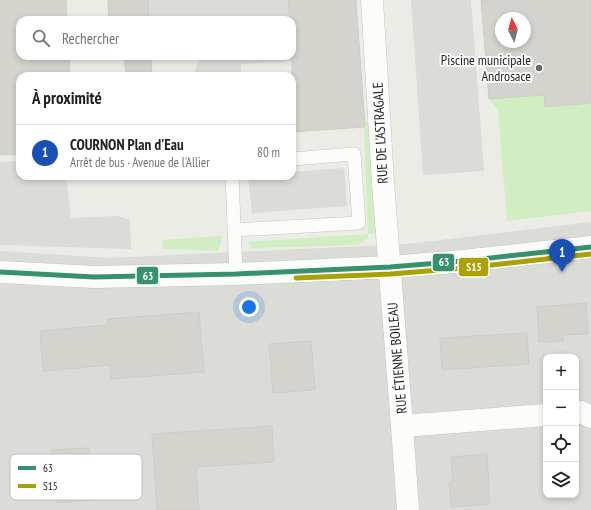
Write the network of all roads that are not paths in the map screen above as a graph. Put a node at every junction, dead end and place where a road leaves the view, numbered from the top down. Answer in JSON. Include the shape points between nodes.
{"nodes":[{"id":1,"x":372,"y":0,"type":"edge"},
{"id":2,"x":296,"y":159,"type":"edge"},
{"id":3,"x":232,"y":180,"type":"edge"},
{"id":4,"x":234,"y":230,"type":"junction"},
{"id":5,"x":591,"y":247,"type":"edge"},
{"id":6,"x":390,"y":267,"type":"junction"},
{"id":7,"x":0,"y":272,"type":"edge"},
{"id":8,"x":236,"y":274,"type":"junction"},
{"id":9,"x":579,"y":412,"type":"edge"},
{"id":10,"x":543,"y":415,"type":"edge"},
{"id":11,"x":591,"y":416,"type":"edge"},
{"id":12,"x":402,"y":426,"type":"junction"},
{"id":13,"x":408,"y":510,"type":"edge"}],
"edges":[{"from":1,"to":6,"type":"street","name":"RUE DE L'ASTRAGALE"},
{"from":2,"to":4,"type":"lane","via":[[354,154],[358,223]]},
{"from":3,"to":4,"type":"lane"},
{"from":4,"to":8,"type":"lane"},
{"from":5,"to":6,"type":"street"},
{"from":6,"to":8,"type":"street"},
{"from":6,"to":12,"type":"street","name":"RUE ÉTIENNE BOILEAU"},
{"from":7,"to":8,"type":"street","via":[[94,277]]},
{"from":9,"to":11,"type":"street"},
{"from":10,"to":12,"type":"street","name":"RUE ÉTIENNE BOILEAU"},
{"from":12,"to":13,"type":"street"}]}
